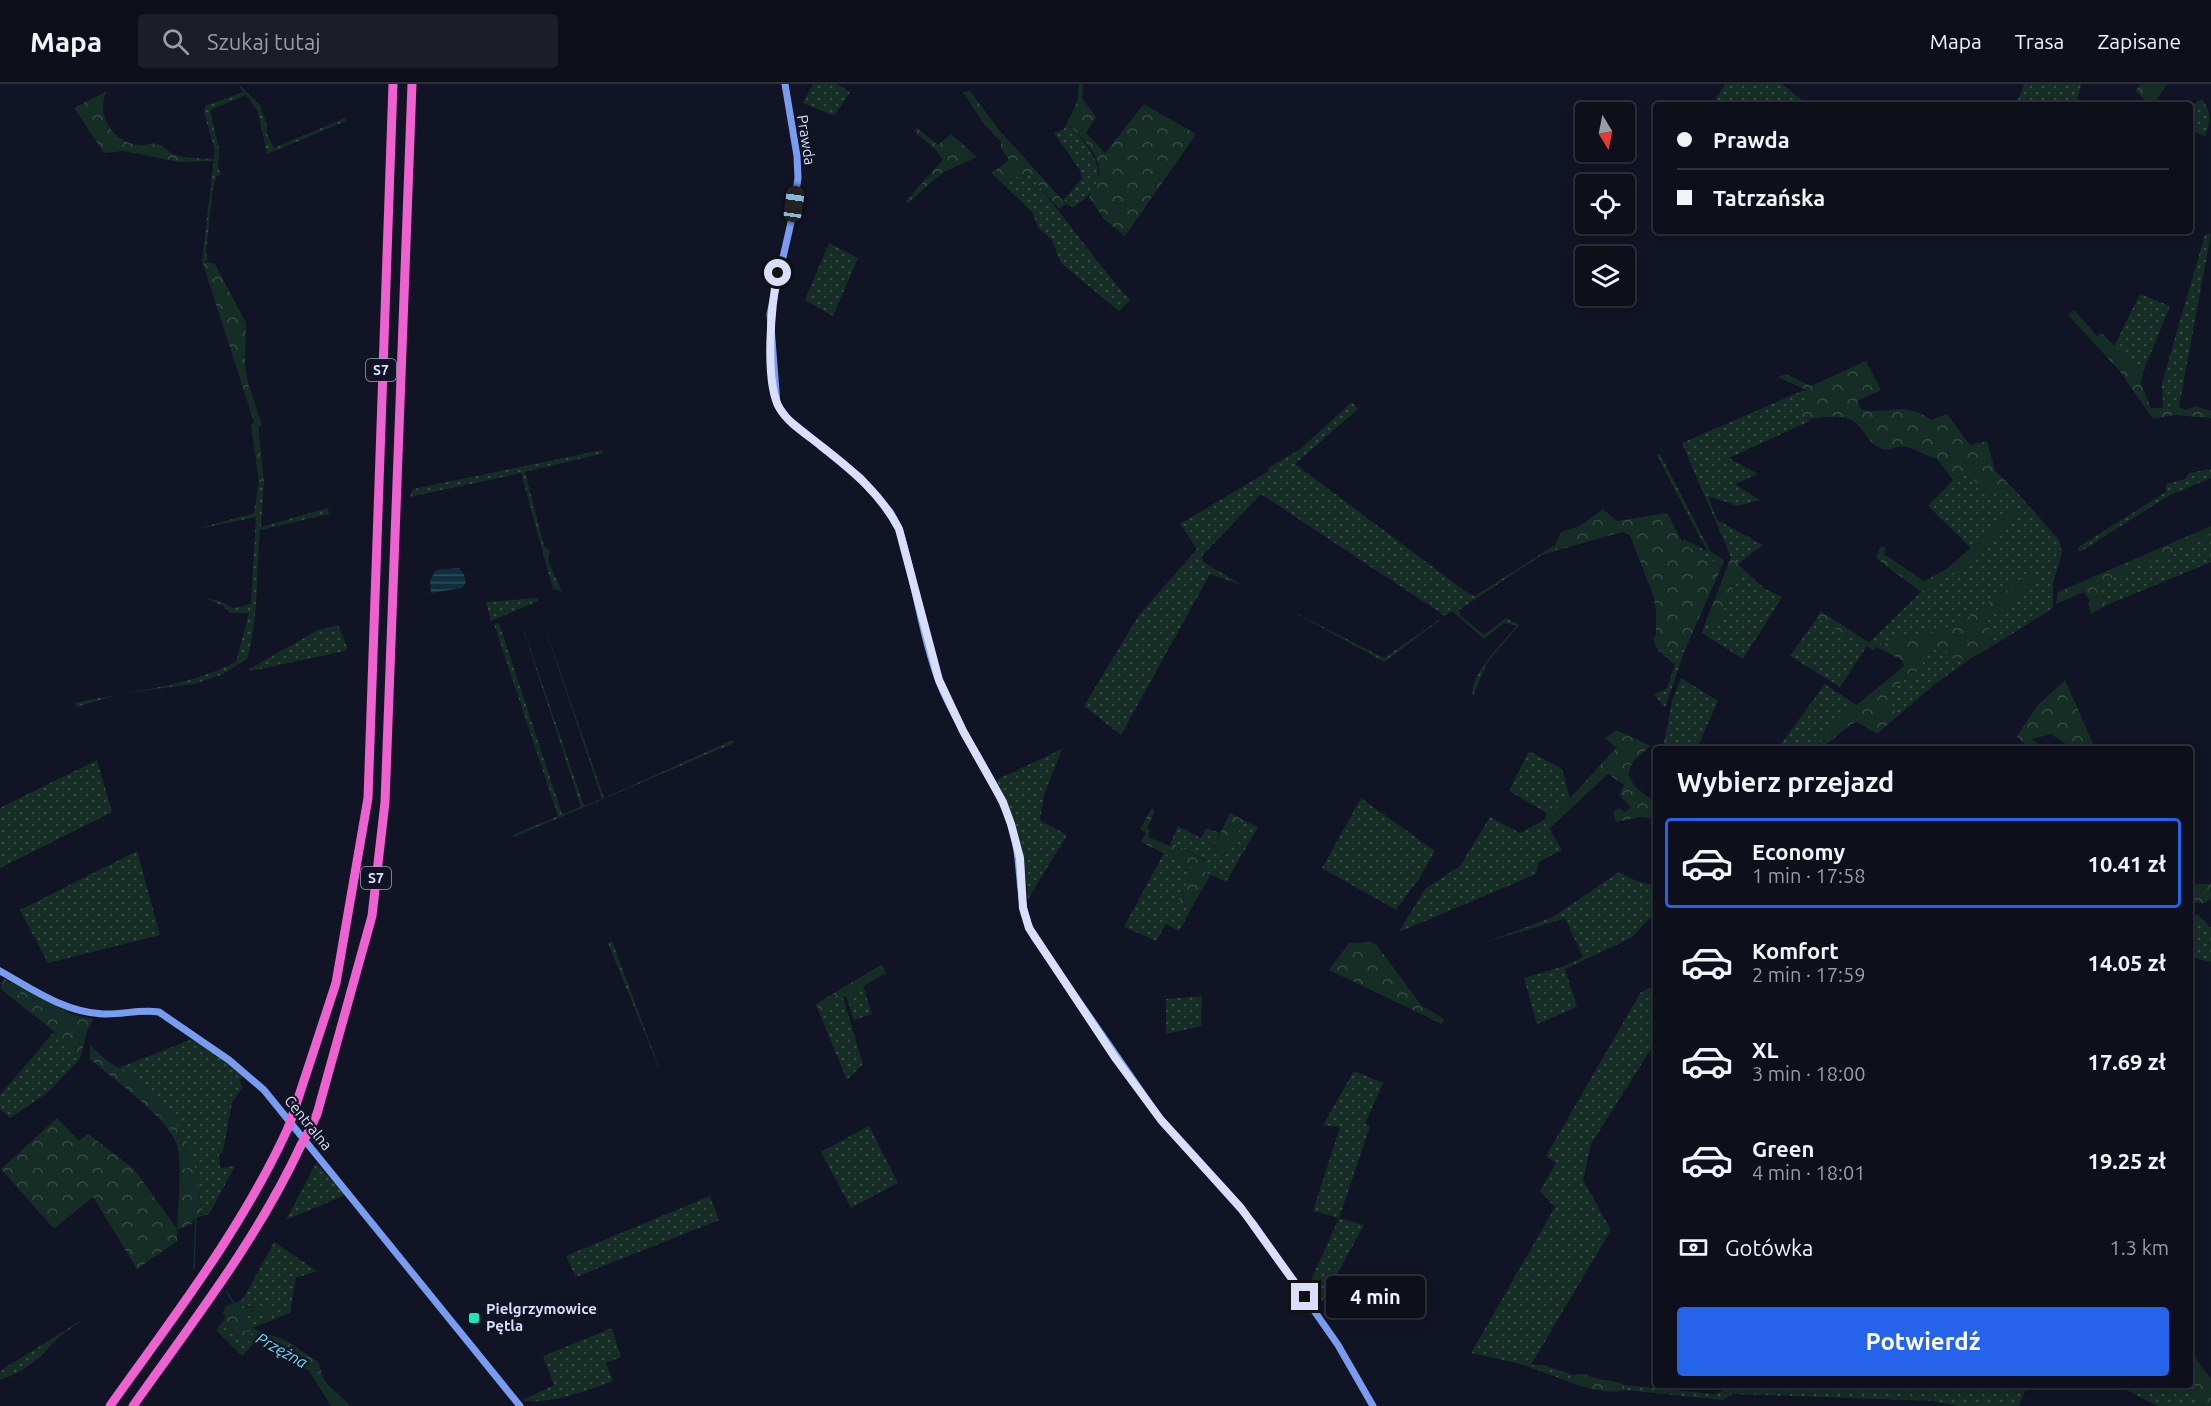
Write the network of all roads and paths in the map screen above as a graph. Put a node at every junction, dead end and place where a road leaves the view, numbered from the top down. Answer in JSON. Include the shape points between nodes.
{"nodes":[{"id":1,"x":393,"y":84,"type":"edge"},
{"id":2,"x":412,"y":84,"type":"edge"},
{"id":3,"x":785,"y":84,"type":"edge"},
{"id":4,"x":0,"y":971,"type":"edge"},
{"id":5,"x":110,"y":1406,"type":"edge"},
{"id":6,"x":133,"y":1406,"type":"edge"},
{"id":7,"x":520,"y":1406,"type":"edge"},
{"id":8,"x":1373,"y":1406,"type":"edge"}],
"edges":[{"from":1,"to":5,"type":"highway","number":"S7","bridge":true,"via":[[368,798],[336,983],[292,1117],[271,1165],[229,1237]]},
{"from":2,"to":6,"type":"highway","number":"S7","bridge":true,"via":[[385,802],[372,916],[320,1102],[283,1185],[242,1254]]},
{"from":3,"to":8,"type":"street","name":"Prawda","via":[[798,168],[792,218],[770,314],[777,404],[788,419],[861,478],[891,513],[902,537],[939,680],[1011,824],[1020,858],[1023,908],[1034,937],[1161,1120],[1253,1223],[1338,1345]]},
{"from":4,"to":7,"type":"street","name":"Centralna","via":[[75,1010],[106,1014],[159,1012],[251,1076]]}]}
